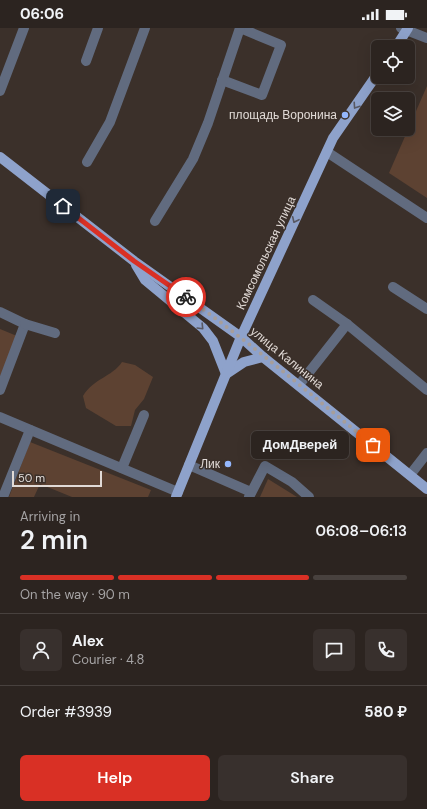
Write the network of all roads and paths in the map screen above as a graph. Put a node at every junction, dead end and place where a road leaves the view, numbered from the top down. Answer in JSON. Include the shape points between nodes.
{"nodes":[{"id":1,"x":24,"y":28,"type":"edge"},
{"id":2,"x":98,"y":28,"type":"edge"},
{"id":3,"x":145,"y":28,"type":"edge"},
{"id":4,"x":240,"y":28,"type":"edge"},
{"id":5,"x":406,"y":29,"type":"edge"},
{"id":6,"x":427,"y":38,"type":"edge"},
{"id":7,"x":400,"y":40,"type":"edge"},
{"id":8,"x":86,"y":61,"type":"dead end"},
{"id":9,"x":222,"y":80,"type":"junction"},
{"id":10,"x":371,"y":83,"type":"edge"},
{"id":11,"x":0,"y":91,"type":"edge"},
{"id":12,"x":327,"y":152,"type":"junction"},
{"id":13,"x":0,"y":157,"type":"edge"},
{"id":14,"x":87,"y":162,"type":"dead end"},
{"id":15,"x":427,"y":218,"type":"edge"},
{"id":16,"x":155,"y":220,"type":"dead end"},
{"id":17,"x":134,"y":261,"type":"junction"},
{"id":18,"x":392,"y":287,"type":"dead end"},
{"id":19,"x":313,"y":300,"type":"dead end"},
{"id":20,"x":427,"y":309,"type":"edge"},
{"id":21,"x":0,"y":312,"type":"edge"},
{"id":22,"x":25,"y":324,"type":"junction"},
{"id":23,"x":347,"y":324,"type":"junction"},
{"id":24,"x":55,"y":333,"type":"dead end"},
{"id":25,"x":241,"y":337,"type":"junction"},
{"id":26,"x":263,"y":357,"type":"junction"},
{"id":27,"x":226,"y":374,"type":"junction"},
{"id":28,"x":299,"y":385,"type":"junction"},
{"id":29,"x":0,"y":390,"type":"edge"},
{"id":30,"x":427,"y":390,"type":"edge"},
{"id":31,"x":144,"y":416,"type":"dead end"},
{"id":32,"x":0,"y":417,"type":"edge"},
{"id":33,"x":30,"y":430,"type":"junction"},
{"id":34,"x":427,"y":453,"type":"edge"},
{"id":35,"x":189,"y":464,"type":"junction"},
{"id":36,"x":122,"y":468,"type":"junction"},
{"id":37,"x":410,"y":475,"type":"junction"},
{"id":38,"x":427,"y":488,"type":"edge"},
{"id":39,"x":177,"y":494,"type":"edge"},
{"id":40,"x":250,"y":494,"type":"edge"},
{"id":41,"x":4,"y":497,"type":"edge"},
{"id":42,"x":309,"y":497,"type":"edge"}],
"edges":[{"from":1,"to":11,"type":"street"},
{"from":2,"to":8,"type":"street"},
{"from":3,"to":14,"type":"street","via":[[110,122]]},
{"from":4,"to":9,"type":"street"},
{"from":4,"to":9,"type":"street","via":[[280,44],[262,94]]},
{"from":5,"to":6,"type":"street"},
{"from":5,"to":7,"type":"main road"},
{"from":9,"to":16,"type":"street","via":[[193,159]]},
{"from":10,"to":12,"type":"main road","name":"Комсомольская улица","one_way":true,"via":[[333,138]]},
{"from":12,"to":15,"type":"street"},
{"from":12,"to":25,"type":"main road","name":"Комсомольская улица","one_way":true},
{"from":13,"to":17,"type":"main road","name":"улица Калинина"},
{"from":17,"to":25,"type":"main road","name":"улица Калинина"},
{"from":17,"to":27,"type":"main road","one_way":true,"via":[[145,280],[203,328],[212,341]]},
{"from":18,"to":20,"type":"street"},
{"from":19,"to":23,"type":"street"},
{"from":21,"to":22,"type":"street"},
{"from":22,"to":24,"type":"street"},
{"from":22,"to":29,"type":"street"},
{"from":23,"to":28,"type":"street"},
{"from":23,"to":30,"type":"street"},
{"from":25,"to":26,"type":"main road","name":"улица Калинина"},
{"from":25,"to":27,"type":"main road","name":"Комсомольская улица"},
{"from":26,"to":27,"type":"main road","via":[[244,362]]},
{"from":26,"to":28,"type":"main road","name":"улица Калинина"},
{"from":27,"to":35,"type":"main road","name":"Комсомольская улица"},
{"from":28,"to":37,"type":"main road","name":"улица Калинина"},
{"from":31,"to":36,"type":"street"},
{"from":32,"to":33,"type":"street"},
{"from":33,"to":36,"type":"street"},
{"from":33,"to":41,"type":"street"},
{"from":34,"to":37,"type":"street"},
{"from":35,"to":39,"type":"main road","name":"Комсомольская улица"},
{"from":35,"to":40,"type":"street"},
{"from":36,"to":39,"type":"street"},
{"from":37,"to":38,"type":"main road","name":"улица Калинина"},
{"from":40,"to":42,"type":"street","via":[[265,466],[292,482]]}]}
